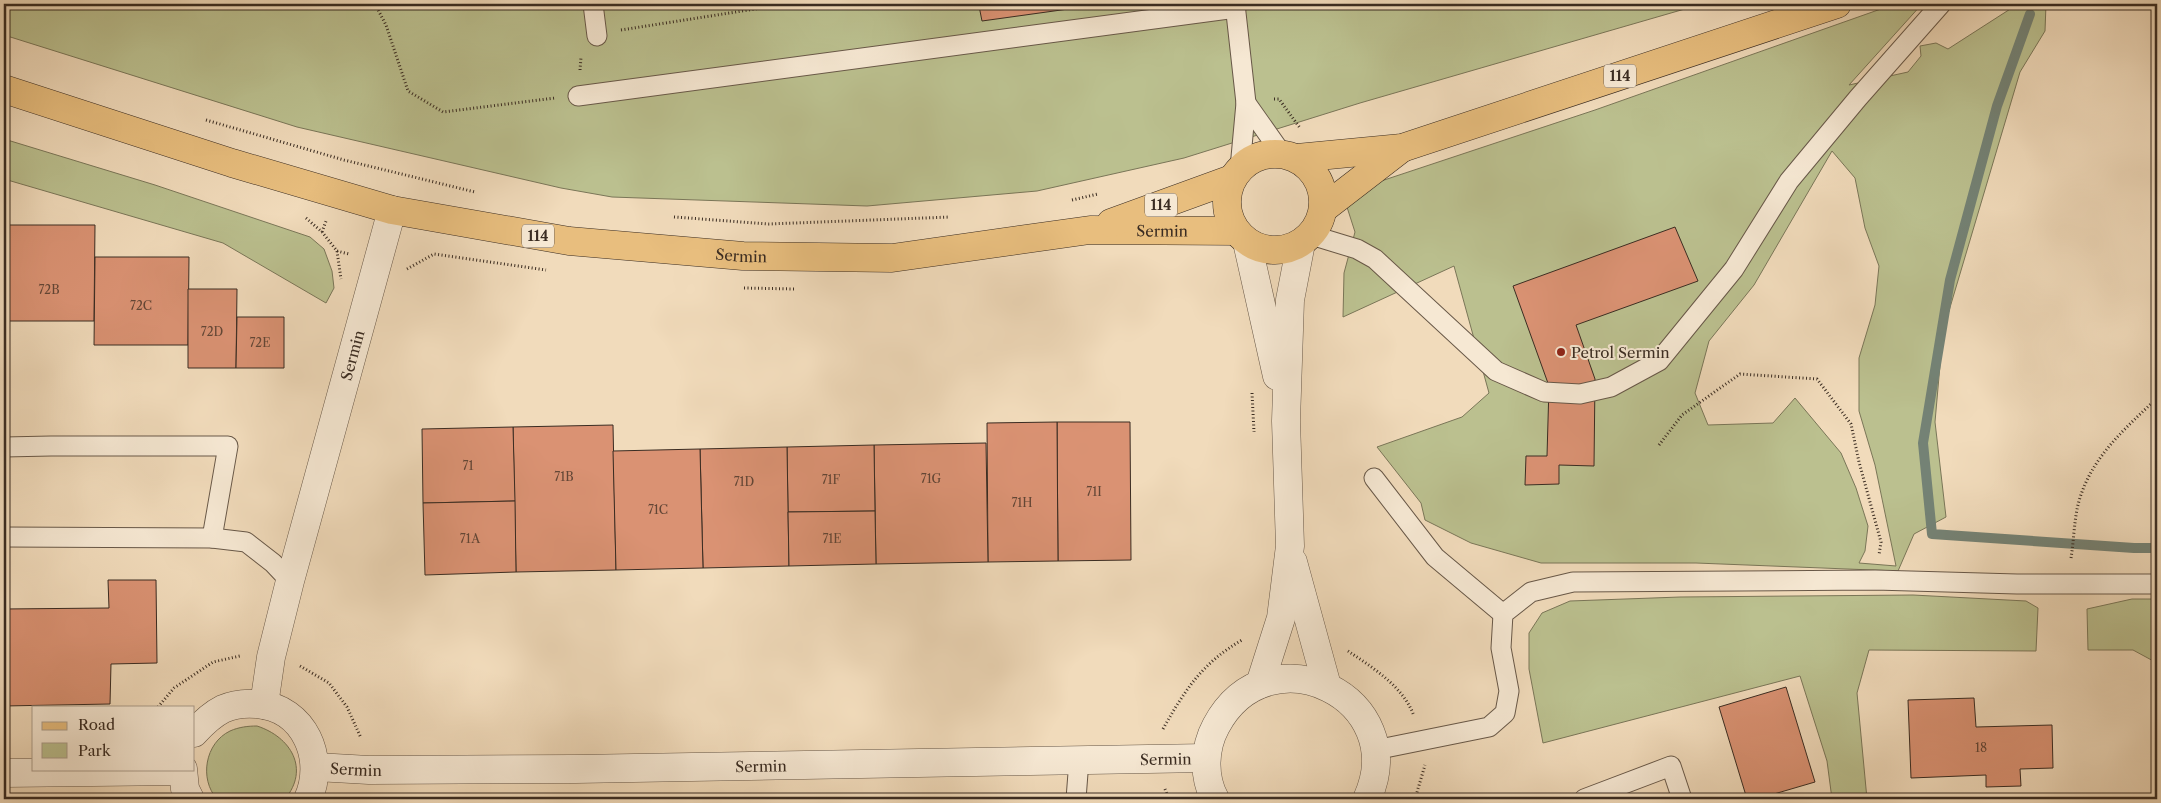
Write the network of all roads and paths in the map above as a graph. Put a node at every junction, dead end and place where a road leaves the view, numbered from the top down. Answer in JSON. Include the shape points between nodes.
{"nodes":[{"id":1,"x":375,"y":4,"type":"edge"},
{"id":2,"x":593,"y":4,"type":"edge"},
{"id":3,"x":787,"y":4,"type":"edge"},
{"id":4,"x":1837,"y":4,"type":"edge"},
{"id":5,"x":1941,"y":4,"type":"edge"},
{"id":6,"x":1236,"y":6,"type":"edge"},
{"id":7,"x":597,"y":36,"type":"junction"},
{"id":8,"x":4,"y":89,"type":"edge"},
{"id":9,"x":578,"y":96,"type":"junction"},
{"id":10,"x":1279,"y":99,"type":"dead end"},
{"id":11,"x":1246,"y":103,"type":"junction"},
{"id":12,"x":202,"y":119,"type":"dead end"},
{"id":13,"x":1302,"y":130,"type":"dead end"},
{"id":14,"x":1402,"y":148,"type":"junction"},
{"id":15,"x":1289,"y":156,"type":"junction"},
{"id":16,"x":1236,"y":174,"type":"junction"},
{"id":17,"x":1103,"y":193,"type":"dead end"},
{"id":18,"x":483,"y":194,"type":"dead end"},
{"id":19,"x":1066,"y":201,"type":"dead end"},
{"id":20,"x":1323,"y":209,"type":"junction"},
{"id":21,"x":392,"y":210,"type":"junction"},
{"id":22,"x":305,"y":217,"type":"dead end"},
{"id":23,"x":672,"y":217,"type":"dead end"},
{"id":24,"x":951,"y":217,"type":"dead end"},
{"id":25,"x":1090,"y":230,"type":"junction"},
{"id":26,"x":1242,"y":236,"type":"junction"},
{"id":27,"x":1306,"y":239,"type":"junction"},
{"id":28,"x":547,"y":270,"type":"dead end"},
{"id":29,"x":404,"y":271,"type":"dead end"},
{"id":30,"x":341,"y":283,"type":"dead end"},
{"id":31,"x":742,"y":288,"type":"dead end"},
{"id":32,"x":802,"y":289,"type":"dead end"},
{"id":33,"x":1251,"y":389,"type":"dead end"},
{"id":34,"x":2157,"y":398,"type":"edge"},
{"id":35,"x":1286,"y":421,"type":"junction"},
{"id":36,"x":1254,"y":438,"type":"dead end"},
{"id":37,"x":1659,"y":445,"type":"dead end"},
{"id":38,"x":4,"y":447,"type":"edge"},
{"id":39,"x":1374,"y":478,"type":"dead end"},
{"id":40,"x":4,"y":537,"type":"edge"},
{"id":41,"x":212,"y":538,"type":"junction"},
{"id":42,"x":1290,"y":546,"type":"junction"},
{"id":43,"x":1875,"y":580,"type":"junction"},
{"id":44,"x":290,"y":581,"type":"junction"},
{"id":45,"x":2068,"y":584,"type":"junction"},
{"id":46,"x":2157,"y":584,"type":"edge"},
{"id":47,"x":1503,"y":614,"type":"junction"},
{"id":48,"x":1248,"y":636,"type":"dead end"},
{"id":49,"x":1340,"y":648,"type":"dead end"},
{"id":50,"x":243,"y":656,"type":"dead end"},
{"id":51,"x":1260,"y":684,"type":"junction"},
{"id":52,"x":1327,"y":686,"type":"junction"},
{"id":53,"x":264,"y":705,"type":"junction"},
{"id":54,"x":159,"y":706,"type":"edge"},
{"id":55,"x":195,"y":732,"type":"edge"},
{"id":56,"x":1159,"y":736,"type":"dead end"},
{"id":57,"x":1423,"y":741,"type":"junction"},
{"id":58,"x":1375,"y":750,"type":"junction"},
{"id":59,"x":1206,"y":758,"type":"junction"},
{"id":60,"x":1078,"y":760,"type":"junction"},
{"id":61,"x":316,"y":768,"type":"junction"},
{"id":62,"x":182,"y":770,"type":"edge"},
{"id":63,"x":4,"y":773,"type":"edge"},
{"id":64,"x":1164,"y":787,"type":"dead end"},
{"id":65,"x":190,"y":799,"type":"edge"},
{"id":66,"x":308,"y":799,"type":"edge"},
{"id":67,"x":1076,"y":799,"type":"edge"},
{"id":68,"x":1169,"y":799,"type":"edge"},
{"id":69,"x":1215,"y":799,"type":"edge"},
{"id":70,"x":1367,"y":799,"type":"edge"},
{"id":71,"x":1415,"y":799,"type":"edge"},
{"id":72,"x":1584,"y":799,"type":"edge"},
{"id":73,"x":1682,"y":799,"type":"edge"}],
"edges":[{"from":1,"to":9,"type":"path","via":[[386,25],[408,91],[443,112]]},
{"from":2,"to":7,"type":"lane"},
{"from":3,"to":7,"type":"path"},
{"from":4,"to":14,"type":"main road","number":"114"},
{"from":5,"to":27,"type":"lane","via":[[1790,181],[1734,269],[1660,361],[1611,387],[1580,394],[1544,392],[1496,371],[1375,259],[1356,249]]},
{"from":6,"to":9,"type":"lane"},
{"from":6,"to":11,"type":"lane"},
{"from":7,"to":9,"type":"path","via":[[582,41]]},
{"from":8,"to":21,"type":"main road","name":"Sermin","number":"114"},
{"from":10,"to":13,"type":"path"},
{"from":11,"to":15,"type":"lane"},
{"from":11,"to":16,"type":"lane"},
{"from":12,"to":18,"type":"path","via":[[344,160]]},
{"from":14,"to":15,"type":"main road","number":"114"},
{"from":14,"to":20,"type":"main road","number":"114"},
{"from":15,"to":16,"type":"main road","number":"114","via":[[1266,154],[1250,160]]},
{"from":15,"to":20,"type":"main road","via":[[1310,168],[1319,181]]},
{"from":16,"to":25,"type":"main road","name":"Sermin","number":"114"},
{"from":16,"to":26,"type":"main road","via":[[1226,205],[1229,219]]},
{"from":17,"to":19,"type":"path"},
{"from":20,"to":27,"type":"main road","number":"114","via":[[1319,222]]},
{"from":21,"to":25,"type":"main road","name":"Sermin","number":"114","via":[[569,242],[743,256],[892,258]]},
{"from":21,"to":44,"type":"street","name":"Sermin"},
{"from":22,"to":30,"type":"path","via":[[337,252]]},
{"from":23,"to":24,"type":"path","via":[[769,224]]},
{"from":25,"to":26,"type":"main road","name":"Sermin","number":"114"},
{"from":26,"to":27,"type":"main road","number":"114","via":[[1261,249],[1277,250],[1290,248]]},
{"from":26,"to":35,"type":"street","via":[[1263,308]]},
{"from":27,"to":35,"type":"street","via":[[1290,300]]},
{"from":28,"to":29,"type":"path","via":[[434,254]]},
{"from":31,"to":32,"type":"path"},
{"from":33,"to":36,"type":"path"},
{"from":34,"to":45,"type":"path","via":[[2108,445],[2090,474],[2079,501]]},
{"from":35,"to":42,"type":"street"},
{"from":37,"to":43,"type":"path","via":[[1682,415],[1740,374],[1817,379],[1852,424],[1859,462],[1882,542]]},
{"from":38,"to":41,"type":"lane","via":[[228,446]]},
{"from":39,"to":47,"type":"lane","via":[[1435,557]]},
{"from":40,"to":41,"type":"lane"},
{"from":41,"to":44,"type":"lane","via":[[246,542]]},
{"from":42,"to":51,"type":"street","via":[[1281,618]]},
{"from":42,"to":52,"type":"street"},
{"from":43,"to":45,"type":"lane"},
{"from":43,"to":47,"type":"lane","via":[[1573,582],[1532,592]]},
{"from":44,"to":53,"type":"street","name":"Sermin","via":[[270,657]]},
{"from":45,"to":46,"type":"lane"},
{"from":47,"to":57,"type":"lane","via":[[1501,648],[1509,690],[1505,713],[1490,727]]},
{"from":48,"to":56,"type":"path","via":[[1200,672]]},
{"from":49,"to":57,"type":"path","via":[[1388,679],[1412,709]]},
{"from":50,"to":54,"type":"path","via":[[214,662],[174,688]]},
{"from":51,"to":52,"type":"street","via":[[1294,678]]},
{"from":51,"to":59,"type":"street","via":[[1239,696],[1223,714],[1211,735]]},
{"from":52,"to":58,"type":"street","via":[[1345,697],[1359,712],[1370,730]]},
{"from":53,"to":55,"type":"street","via":[[244,703],[225,708],[208,718]]},
{"from":53,"to":61,"type":"street","via":[[295,721],[313,750]]},
{"from":57,"to":58,"type":"lane"},
{"from":57,"to":71,"type":"path","via":[[1425,768]]},
{"from":58,"to":70,"type":"street","via":[[1376,769]]},
{"from":59,"to":60,"type":"street","name":"Sermin"},
{"from":59,"to":69,"type":"street","via":[[1207,777]]},
{"from":60,"to":61,"type":"street","name":"Sermin","via":[[576,769]]},
{"from":60,"to":67,"type":"lane"},
{"from":61,"to":66,"type":"street","via":[[314,787]]},
{"from":62,"to":63,"type":"street"},
{"from":62,"to":65,"type":"street"},
{"from":64,"to":68,"type":"path"},
{"from":72,"to":73,"type":"lane","via":[[1671,766]]}]}
